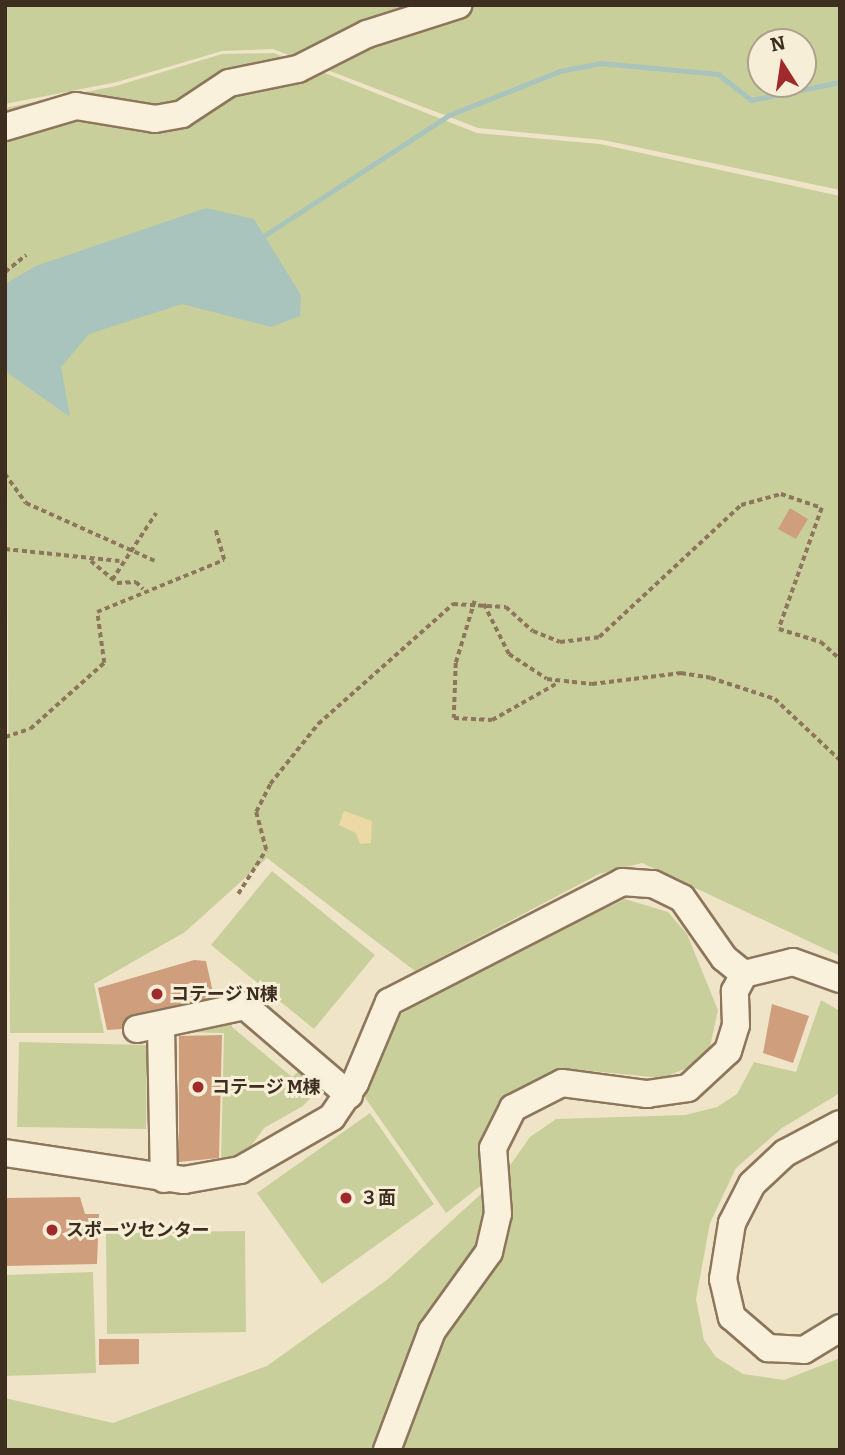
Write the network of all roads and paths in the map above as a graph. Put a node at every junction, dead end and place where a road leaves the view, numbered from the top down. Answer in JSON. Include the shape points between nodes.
{"nodes":[{"id":1,"x":458,"y":5,"type":"edge"},
{"id":2,"x":5,"y":127,"type":"edge"},
{"id":3,"x":26,"y":255,"type":"dead end"},
{"id":4,"x":5,"y":272,"type":"edge"},
{"id":5,"x":5,"y":474,"type":"edge"},
{"id":6,"x":156,"y":513,"type":"dead end"},
{"id":7,"x":215,"y":528,"type":"dead end"},
{"id":8,"x":130,"y":547,"type":"junction"},
{"id":9,"x":5,"y":549,"type":"edge"},
{"id":10,"x":92,"y":561,"type":"junction"},
{"id":11,"x":120,"y":561,"type":"junction"},
{"id":12,"x":155,"y":561,"type":"dead end"},
{"id":13,"x":112,"y":580,"type":"junction"},
{"id":14,"x":143,"y":589,"type":"junction"},
{"id":15,"x":475,"y":601,"type":"junction"},
{"id":16,"x":484,"y":604,"type":"junction"},
{"id":17,"x":840,"y":659,"type":"edge"},
{"id":18,"x":563,"y":683,"type":"junction"},
{"id":19,"x":5,"y":737,"type":"edge"},
{"id":20,"x":840,"y":760,"type":"edge"},
{"id":21,"x":238,"y":894,"type":"dead end"},
{"id":22,"x":744,"y":974,"type":"junction"},
{"id":23,"x":840,"y":979,"type":"edge"},
{"id":24,"x":349,"y":1095,"type":"junction"},
{"id":25,"x":840,"y":1124,"type":"edge"},
{"id":26,"x":5,"y":1153,"type":"edge"},
{"id":27,"x":164,"y":1179,"type":"junction"},
{"id":28,"x":840,"y":1328,"type":"edge"},
{"id":29,"x":387,"y":1450,"type":"edge"}],
"edges":[{"from":1,"to":2,"type":"street","via":[[367,33],[298,69],[229,83],[182,114],[155,119],[76,106]]},
{"from":3,"to":4,"type":"path"},
{"from":5,"to":8,"type":"path","via":[[26,503]]},
{"from":6,"to":8,"type":"path"},
{"from":7,"to":14,"type":"path","via":[[221,563]]},
{"from":8,"to":11,"type":"path"},
{"from":8,"to":12,"type":"path"},
{"from":9,"to":10,"type":"path"},
{"from":10,"to":11,"type":"path"},
{"from":10,"to":13,"type":"path"},
{"from":11,"to":13,"type":"path"},
{"from":13,"to":14,"type":"path"},
{"from":14,"to":19,"type":"path","via":[[95,615],[104,663],[30,729]]},
{"from":15,"to":16,"type":"path"},
{"from":15,"to":18,"type":"path","via":[[456,663],[454,718],[492,720]]},
{"from":15,"to":21,"type":"path","via":[[444,609],[299,745],[259,804],[266,850]]},
{"from":16,"to":17,"type":"path","via":[[506,607],[533,631],[560,642],[598,637],[735,509],[760,495],[781,494],[822,508],[779,629],[821,642]]},
{"from":16,"to":18,"type":"path","via":[[509,654],[538,675]]},
{"from":18,"to":20,"type":"path","via":[[617,684],[681,673],[711,678],[775,699]]},
{"from":22,"to":23,"type":"street","via":[[793,962]]},
{"from":22,"to":24,"type":"street","via":[[715,948],[682,898],[653,884],[606,886],[389,1002]]},
{"from":22,"to":29,"type":"street","via":[[735,990],[733,1038],[700,1081],[661,1094],[562,1083],[531,1094],[506,1117],[491,1159],[498,1214],[493,1240],[471,1284],[432,1331]]},
{"from":24,"to":27,"type":"street","via":[[322,1127],[240,1170],[198,1180]]},
{"from":24,"to":27,"type":"street","via":[[245,1006],[149,1028]]},
{"from":25,"to":28,"type":"street","via":[[785,1153],[752,1184],[732,1223],[723,1272],[732,1317],[768,1348],[804,1350]]},
{"from":26,"to":27,"type":"street"}]}
